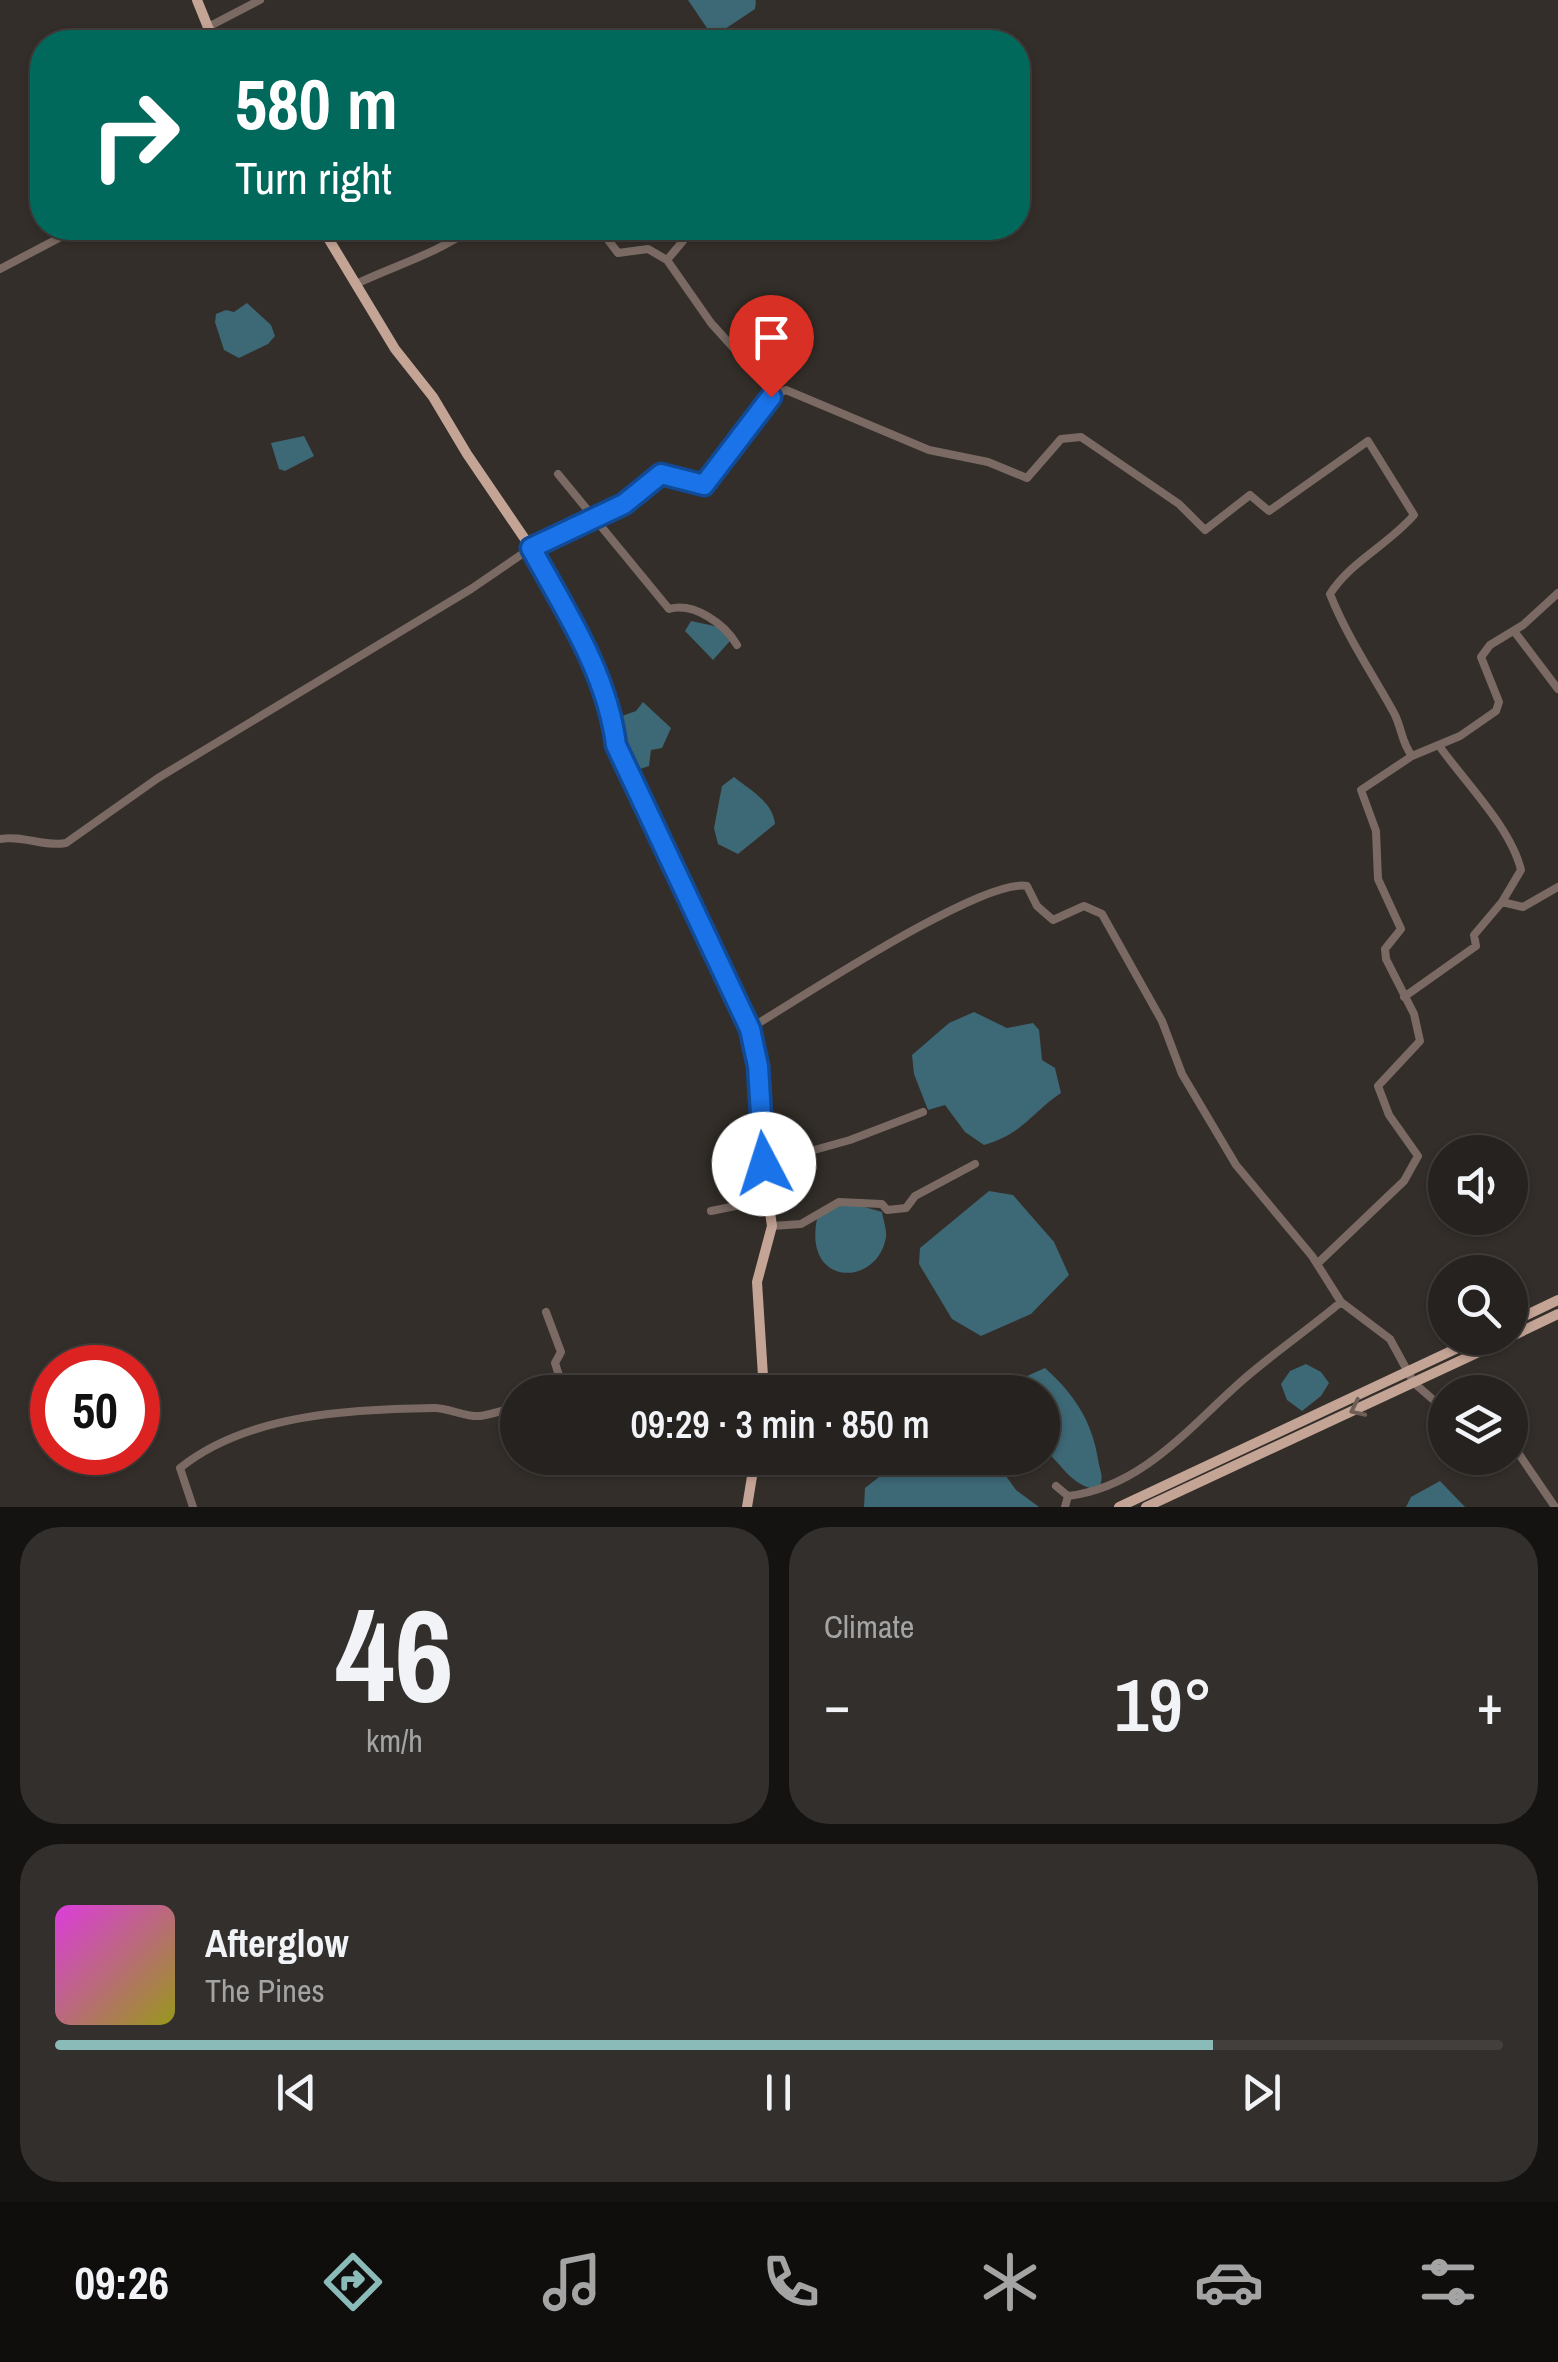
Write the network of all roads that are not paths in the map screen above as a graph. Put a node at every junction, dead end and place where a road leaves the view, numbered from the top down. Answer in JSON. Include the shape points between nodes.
{"nodes":[{"id":1,"x":197,"y":0,"type":"edge"},
{"id":2,"x":260,"y":0,"type":"edge"},
{"id":3,"x":208,"y":28,"type":"joint"},
{"id":4,"x":55,"y":240,"type":"edge"},
{"id":5,"x":329,"y":240,"type":"edge"},
{"id":6,"x":453,"y":240,"type":"edge"},
{"id":7,"x":608,"y":240,"type":"edge"},
{"id":8,"x":683,"y":240,"type":"edge"},
{"id":9,"x":667,"y":260,"type":"junction"},
{"id":10,"x":0,"y":269,"type":"edge"},
{"id":11,"x":356,"y":284,"type":"junction"},
{"id":12,"x":776,"y":395,"type":"junction"},
{"id":13,"x":558,"y":474,"type":"dead end"},
{"id":14,"x":592,"y":516,"type":"junction"},
{"id":15,"x":531,"y":548,"type":"junction"},
{"id":16,"x":1558,"y":592,"type":"edge"},
{"id":17,"x":1514,"y":630,"type":"junction"},
{"id":18,"x":737,"y":644,"type":"dead end"},
{"id":19,"x":1558,"y":689,"type":"edge"},
{"id":20,"x":1440,"y":747,"type":"junction"},
{"id":21,"x":1412,"y":756,"type":"junction"},
{"id":22,"x":0,"y":839,"type":"edge"},
{"id":23,"x":1558,"y":887,"type":"edge"},
{"id":24,"x":1502,"y":902,"type":"junction"},
{"id":25,"x":1404,"y":997,"type":"junction"},
{"id":26,"x":750,"y":1029,"type":"junction"},
{"id":27,"x":923,"y":1112,"type":"dead end"},
{"id":28,"x":764,"y":1164,"type":"junction"},
{"id":29,"x":976,"y":1164,"type":"dead end"},
{"id":30,"x":770,"y":1199,"type":"junction"},
{"id":31,"x":711,"y":1211,"type":"dead end"},
{"id":32,"x":772,"y":1226,"type":"junction"},
{"id":33,"x":1317,"y":1264,"type":"junction"},
{"id":34,"x":1558,"y":1300,"type":"edge"},
{"id":35,"x":1341,"y":1302,"type":"junction"},
{"id":36,"x":546,"y":1312,"type":"dead end"},
{"id":37,"x":1528,"y":1314,"type":"edge"},
{"id":38,"x":1558,"y":1314,"type":"edge"},
{"id":39,"x":1528,"y":1328,"type":"edge"},
{"id":40,"x":1444,"y":1355,"type":"edge"},
{"id":41,"x":1472,"y":1355,"type":"edge"},
{"id":42,"x":1408,"y":1372,"type":"junction"},
{"id":43,"x":559,"y":1375,"type":"edge"},
{"id":44,"x":763,"y":1375,"type":"edge"},
{"id":45,"x":1414,"y":1383,"type":"junction"},
{"id":46,"x":1428,"y":1395,"type":"edge"},
{"id":47,"x":500,"y":1411,"type":"edge"},
{"id":48,"x":1528,"y":1467,"type":"edge"},
{"id":49,"x":752,"y":1475,"type":"edge"},
{"id":50,"x":1056,"y":1486,"type":"dead end"},
{"id":51,"x":1068,"y":1496,"type":"junction"},
{"id":52,"x":193,"y":1507,"type":"edge"},
{"id":53,"x":747,"y":1507,"type":"edge"},
{"id":54,"x":1064,"y":1507,"type":"edge"},
{"id":55,"x":1118,"y":1507,"type":"edge"},
{"id":56,"x":1146,"y":1507,"type":"edge"},
{"id":57,"x":1555,"y":1507,"type":"edge"}],
"edges":[{"from":1,"to":3,"type":"main road"},
{"from":2,"to":3,"type":"street"},
{"from":4,"to":10,"type":"street"},
{"from":5,"to":11,"type":"main road"},
{"from":6,"to":11,"type":"street"},
{"from":7,"to":9,"type":"street","via":[[618,253],[648,249]]},
{"from":8,"to":9,"type":"street"},
{"from":9,"to":12,"type":"street","via":[[711,323]]},
{"from":11,"to":15,"type":"main road"},
{"from":12,"to":14,"type":"street","via":[[704,485],[661,474],[639,494]]},
{"from":12,"to":21,"type":"street","via":[[786,390],[929,450],[1026,478],[1061,439],[1081,437],[1179,504],[1204,530],[1250,496],[1269,512],[1368,441],[1414,515],[1330,594]]},
{"from":13,"to":14,"type":"street"},
{"from":14,"to":15,"type":"street"},
{"from":14,"to":18,"type":"street","via":[[669,609],[711,617]]},
{"from":15,"to":22,"type":"street","via":[[158,778],[66,843]]},
{"from":15,"to":26,"type":"main road","via":[[578,632],[612,715],[616,745]]},
{"from":16,"to":17,"type":"street"},
{"from":17,"to":19,"type":"street"},
{"from":17,"to":20,"type":"street","via":[[1481,657],[1499,702],[1496,711]]},
{"from":20,"to":21,"type":"street"},
{"from":20,"to":24,"type":"street","via":[[1518,858],[1521,870]]},
{"from":21,"to":25,"type":"street","via":[[1361,790],[1376,830],[1378,880],[1401,929],[1385,949]]},
{"from":23,"to":24,"type":"street","via":[[1523,907]]},
{"from":24,"to":25,"type":"street","via":[[1474,934],[1476,946],[1468,954]]},
{"from":25,"to":33,"type":"street","via":[[1420,1040],[1378,1086],[1389,1116],[1418,1156],[1414,1169]]},
{"from":26,"to":28,"type":"main road"},
{"from":26,"to":33,"type":"street","via":[[907,930],[1008,888],[1028,886],[1053,920],[1093,907],[1135,969],[1221,1142]]},
{"from":27,"to":28,"type":"street"},
{"from":28,"to":30,"type":"main road"},
{"from":29,"to":32,"type":"street","via":[[906,1208],[838,1202],[801,1224]]},
{"from":30,"to":31,"type":"street"},
{"from":30,"to":32,"type":"main road"},
{"from":32,"to":44,"type":"main road","via":[[757,1282]]},
{"from":33,"to":35,"type":"street"},
{"from":34,"to":37,"type":"main road"},
{"from":35,"to":42,"type":"street","via":[[1390,1339]]},
{"from":35,"to":51,"type":"street","via":[[1238,1384],[1177,1445],[1098,1492]]},
{"from":36,"to":43,"type":"street","via":[[562,1352],[555,1362]]},
{"from":38,"to":39,"type":"main road"},
{"from":40,"to":42,"type":"main road"},
{"from":41,"to":45,"type":"main road"},
{"from":42,"to":45,"type":"street"},
{"from":42,"to":55,"type":"main road"},
{"from":45,"to":46,"type":"street"},
{"from":45,"to":56,"type":"main road","one_way":true},
{"from":47,"to":52,"type":"street","via":[[479,1416],[409,1409],[282,1422],[238,1436],[180,1468]]},
{"from":48,"to":57,"type":"street"},
{"from":49,"to":53,"type":"main road"},
{"from":50,"to":51,"type":"street"},
{"from":51,"to":54,"type":"street"}]}
